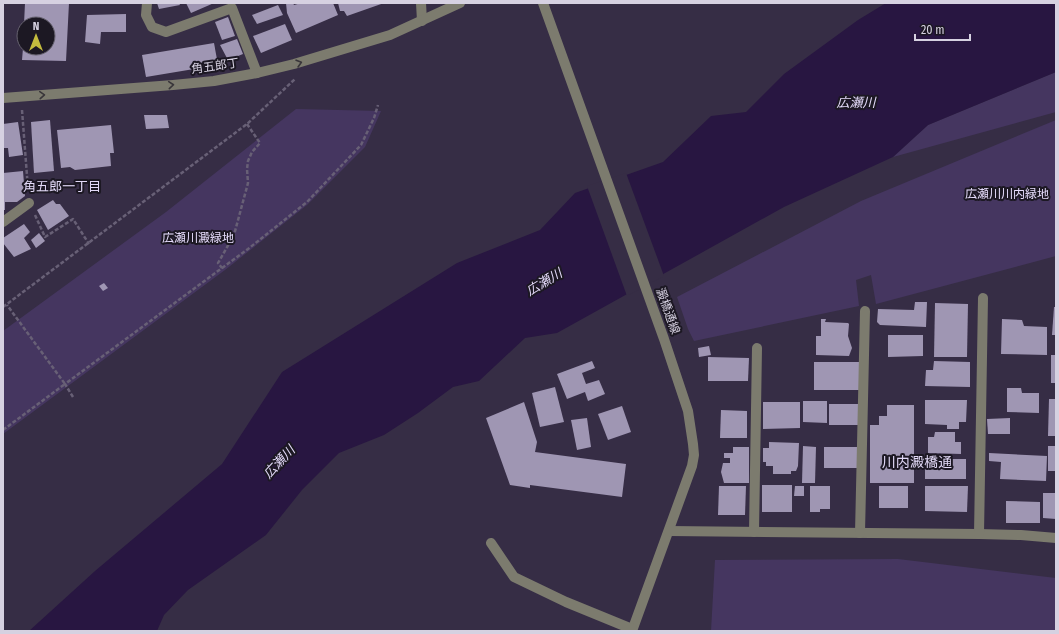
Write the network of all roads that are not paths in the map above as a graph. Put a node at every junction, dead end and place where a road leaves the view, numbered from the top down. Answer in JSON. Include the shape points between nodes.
{"nodes":[{"id":1,"x":146,"y":3,"type":"edge"},
{"id":2,"x":421,"y":3,"type":"edge"},
{"id":3,"x":460,"y":3,"type":"edge"},
{"id":4,"x":543,"y":3,"type":"edge"},
{"id":5,"x":422,"y":21,"type":"junction"},
{"id":6,"x":257,"y":73,"type":"junction"},
{"id":7,"x":3,"y":98,"type":"edge"},
{"id":8,"x":29,"y":203,"type":"road end"},
{"id":9,"x":3,"y":222,"type":"edge"},
{"id":10,"x":983,"y":298,"type":"dead end"},
{"id":11,"x":865,"y":311,"type":"dead end"},
{"id":12,"x":757,"y":348,"type":"dead end"},
{"id":13,"x":670,"y":531,"type":"junction"},
{"id":14,"x":754,"y":532,"type":"junction"},
{"id":15,"x":860,"y":533,"type":"junction"},
{"id":16,"x":980,"y":534,"type":"junction"},
{"id":17,"x":1056,"y":538,"type":"edge"},
{"id":18,"x":491,"y":543,"type":"dead end"},
{"id":19,"x":632,"y":630,"type":"edge"}],
"edges":[{"from":1,"to":6,"type":"street","via":[[146,15],[152,28],[166,32],[232,8]]},
{"from":2,"to":5,"type":"street"},
{"from":3,"to":5,"type":"street","name":"角五郎丁"},
{"from":4,"to":13,"type":"street","name":"澱橋通線","via":[[688,411],[694,455]]},
{"from":6,"to":5,"type":"street","name":"角五郎丁","one_way":true,"via":[[390,35]]},
{"from":7,"to":6,"type":"street","name":"角五郎丁","one_way":true,"via":[[173,85]]},
{"from":8,"to":9,"type":"street"},
{"from":10,"to":16,"type":"street"},
{"from":11,"to":15,"type":"street"},
{"from":12,"to":14,"type":"street"},
{"from":13,"to":14,"type":"street"},
{"from":13,"to":19,"type":"street","name":"澱橋通線"},
{"from":14,"to":15,"type":"street"},
{"from":15,"to":16,"type":"street"},
{"from":16,"to":17,"type":"street"},
{"from":18,"to":19,"type":"street","via":[[514,577]]}]}
